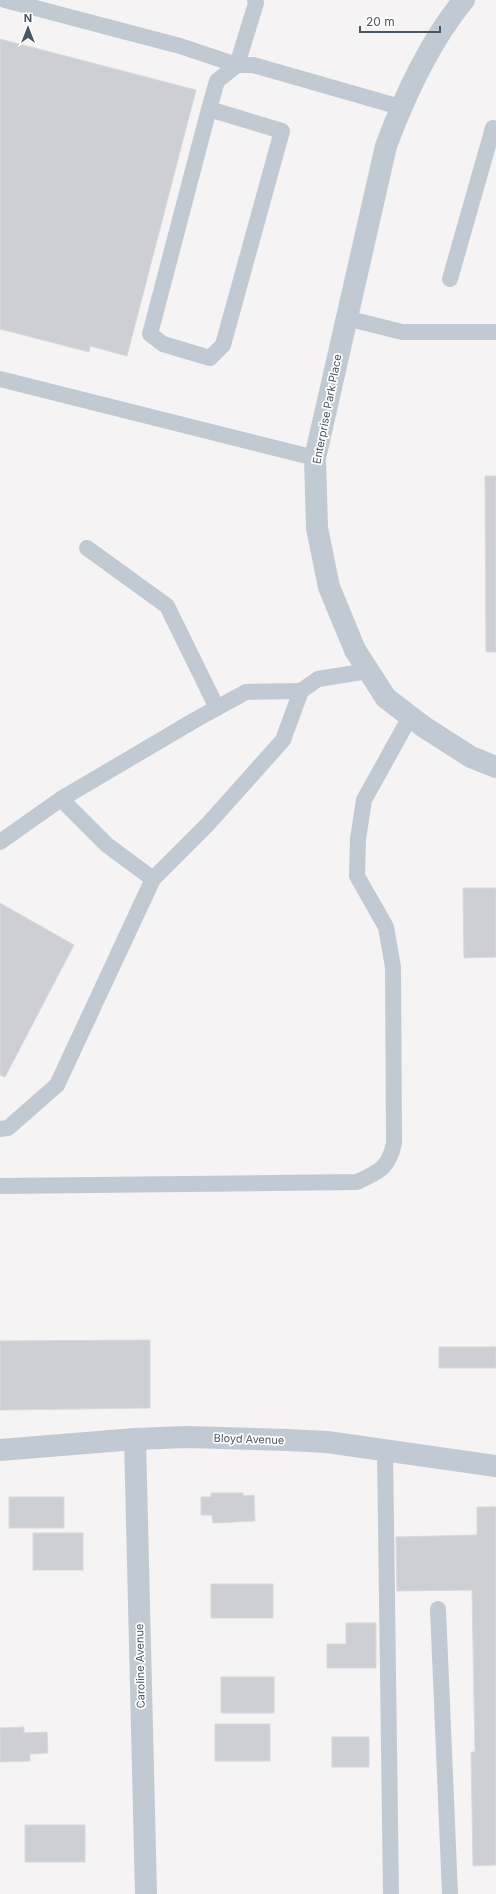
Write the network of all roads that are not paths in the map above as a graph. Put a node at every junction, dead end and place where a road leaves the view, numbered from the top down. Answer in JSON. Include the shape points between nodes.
{"nodes":[{"id":1,"x":5,"y":0,"type":"edge"},
{"id":2,"x":255,"y":0,"type":"edge"},
{"id":3,"x":464,"y":0,"type":"edge"},
{"id":4,"x":237,"y":65,"type":"junction"},
{"id":5,"x":400,"y":107,"type":"junction"},
{"id":6,"x":209,"y":109,"type":"junction"},
{"id":7,"x":495,"y":125,"type":"edge"},
{"id":8,"x":450,"y":279,"type":"dead end"},
{"id":9,"x":346,"y":318,"type":"junction"},
{"id":10,"x":496,"y":332,"type":"edge"},
{"id":11,"x":0,"y":379,"type":"edge"},
{"id":12,"x":315,"y":458,"type":"junction"},
{"id":13,"x":87,"y":548,"type":"dead end"},
{"id":14,"x":368,"y":671,"type":"junction"},
{"id":15,"x":300,"y":691,"type":"junction"},
{"id":16,"x":217,"y":708,"type":"junction"},
{"id":17,"x":410,"y":717,"type":"junction"},
{"id":18,"x":496,"y":767,"type":"edge"},
{"id":19,"x":61,"y":799,"type":"junction"},
{"id":20,"x":0,"y":842,"type":"edge"},
{"id":21,"x":153,"y":880,"type":"junction"},
{"id":22,"x":0,"y":1129,"type":"edge"},
{"id":23,"x":0,"y":1186,"type":"edge"},
{"id":24,"x":135,"y":1439,"type":"junction"},
{"id":25,"x":0,"y":1450,"type":"edge"},
{"id":26,"x":385,"y":1451,"type":"junction"},
{"id":27,"x":496,"y":1466,"type":"edge"},
{"id":28,"x":438,"y":1609,"type":"dead end"},
{"id":29,"x":146,"y":1894,"type":"edge"},
{"id":30,"x":391,"y":1894,"type":"edge"},
{"id":31,"x":450,"y":1894,"type":"edge"}],
"edges":[{"from":1,"to":4,"type":"lane","via":[[180,46]]},
{"from":2,"to":4,"type":"lane"},
{"from":3,"to":5,"type":"street","name":"Enterprise Park Place","via":[[449,18]]},
{"from":4,"to":5,"type":"lane","via":[[253,65]]},
{"from":4,"to":6,"type":"lane","via":[[217,81]]},
{"from":5,"to":9,"type":"street","name":"Enterprise Park Place","via":[[386,146]]},
{"from":6,"to":6,"type":"lane","via":[[150,334],[163,344],[210,358],[222,345],[282,131]]},
{"from":7,"to":8,"type":"lane"},
{"from":9,"to":10,"type":"lane","via":[[402,332]]},
{"from":9,"to":12,"type":"street","name":"Enterprise Park Place"},
{"from":11,"to":12,"type":"lane"},
{"from":12,"to":14,"type":"street","name":"Enterprise Park Place","via":[[317,528],[329,587],[355,650]]},
{"from":13,"to":16,"type":"lane","via":[[167,606]]},
{"from":14,"to":15,"type":"lane","via":[[318,678]]},
{"from":14,"to":17,"type":"street","name":"Enterprise Park Place","via":[[386,698]]},
{"from":15,"to":16,"type":"lane","via":[[246,692]]},
{"from":15,"to":21,"type":"lane","via":[[283,740],[208,824]]},
{"from":16,"to":19,"type":"lane"},
{"from":17,"to":18,"type":"street","name":"Enterprise Park Place","via":[[471,758]]},
{"from":17,"to":23,"type":"lane","via":[[364,800],[358,839],[357,876],[386,927],[393,967],[394,1144],[391,1158],[377,1173],[357,1182]]},
{"from":19,"to":20,"type":"lane"},
{"from":19,"to":21,"type":"lane","via":[[107,845]]},
{"from":21,"to":22,"type":"lane","via":[[56,1085],[8,1128]]},
{"from":24,"to":25,"type":"street","name":"Bloyd Avenue"},
{"from":24,"to":26,"type":"street","name":"Bloyd Avenue","via":[[187,1437],[286,1440],[326,1442]]},
{"from":24,"to":29,"type":"street","name":"Caroline Avenue"},
{"from":26,"to":27,"type":"street","name":"Bloyd Avenue"},
{"from":26,"to":30,"type":"lane"},
{"from":28,"to":31,"type":"lane"}]}
